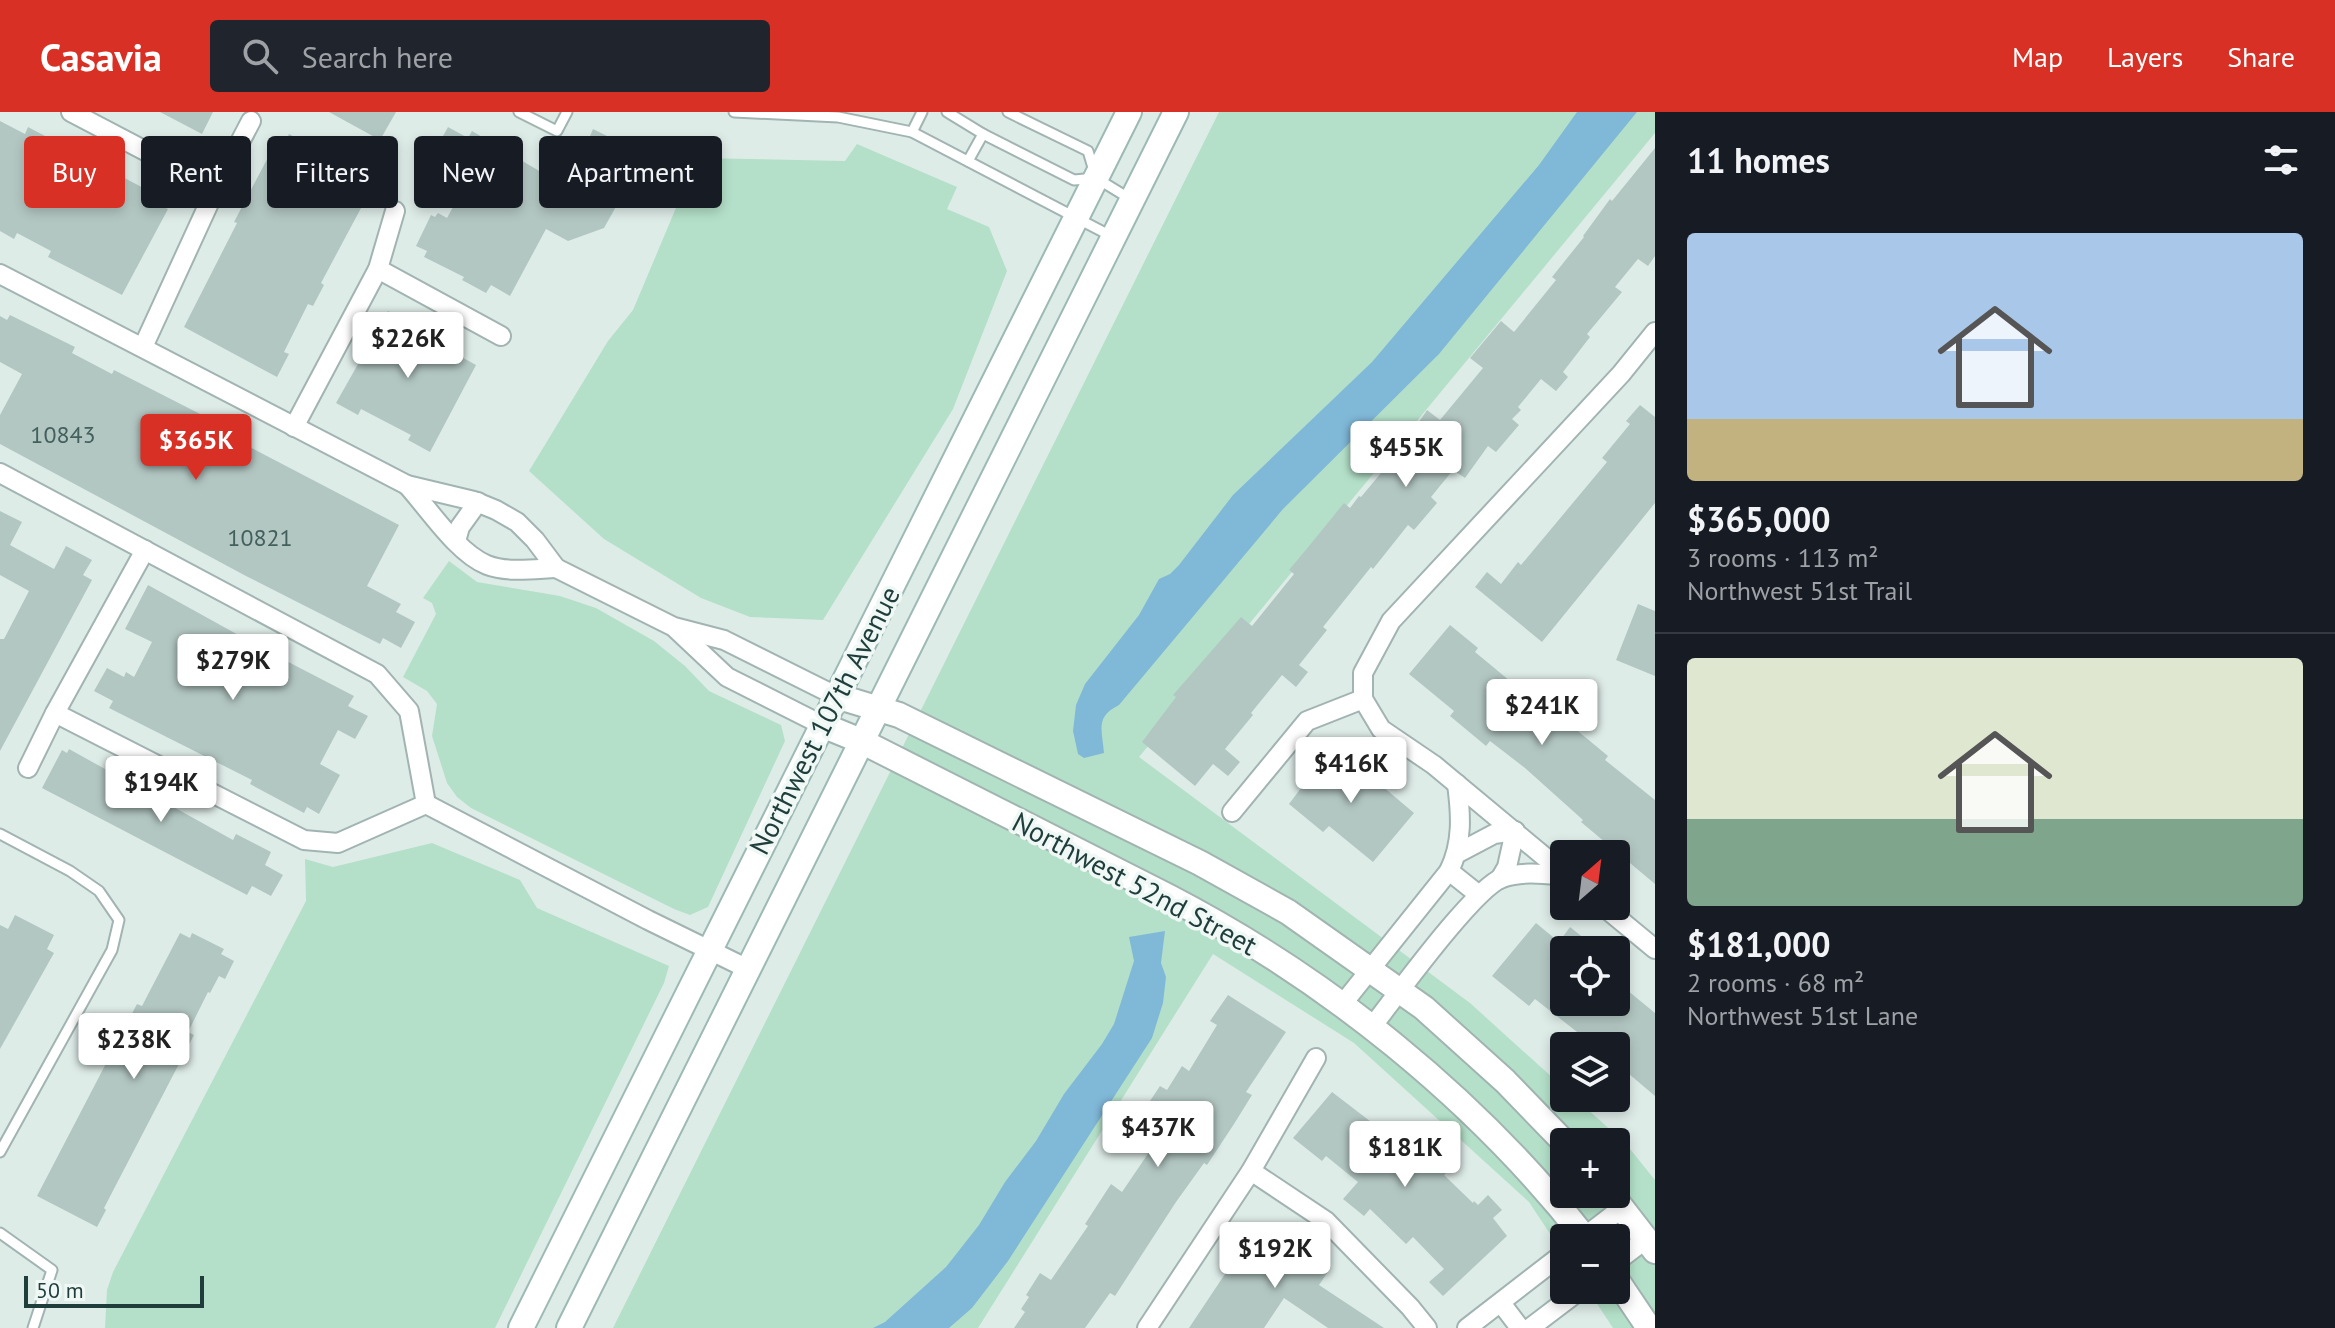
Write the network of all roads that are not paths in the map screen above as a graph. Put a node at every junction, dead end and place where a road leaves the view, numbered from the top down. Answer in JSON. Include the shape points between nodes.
{"nodes":[{"id":1,"x":71,"y":112,"type":"edge"},
{"id":2,"x":519,"y":112,"type":"edge"},
{"id":3,"x":567,"y":112,"type":"edge"},
{"id":4,"x":734,"y":112,"type":"edge"},
{"id":5,"x":922,"y":112,"type":"edge"},
{"id":6,"x":947,"y":112,"type":"edge"},
{"id":7,"x":1008,"y":112,"type":"edge"},
{"id":8,"x":1129,"y":112,"type":"edge"},
{"id":9,"x":1176,"y":112,"type":"edge"},
{"id":10,"x":866,"y":117,"type":"edge"},
{"id":11,"x":251,"y":121,"type":"dead end"},
{"id":12,"x":912,"y":132,"type":"junction"},
{"id":13,"x":983,"y":134,"type":"junction"},
{"id":14,"x":243,"y":136,"type":"edge"},
{"id":15,"x":141,"y":149,"type":"edge"},
{"id":16,"x":968,"y":161,"type":"junction"},
{"id":17,"x":1096,"y":178,"type":"junction"},
{"id":18,"x":1132,"y":200,"type":"junction"},
{"id":19,"x":207,"y":208,"type":"edge"},
{"id":20,"x":395,"y":211,"type":"dead end"},
{"id":21,"x":1075,"y":218,"type":"junction"},
{"id":22,"x":1113,"y":237,"type":"junction"},
{"id":23,"x":378,"y":269,"type":"junction"},
{"id":24,"x":0,"y":274,"type":"edge"},
{"id":25,"x":1655,"y":332,"type":"edge"},
{"id":26,"x":501,"y":336,"type":"dead end"},
{"id":27,"x":143,"y":347,"type":"junction"},
{"id":28,"x":294,"y":427,"type":"junction"},
{"id":29,"x":0,"y":473,"type":"edge"},
{"id":30,"x":407,"y":485,"type":"junction"},
{"id":31,"x":478,"y":502,"type":"junction"},
{"id":32,"x":456,"y":541,"type":"junction"},
{"id":33,"x":145,"y":550,"type":"junction"},
{"id":34,"x":556,"y":568,"type":"junction"},
{"id":35,"x":674,"y":627,"type":"junction"},
{"id":36,"x":836,"y":696,"type":"junction"},
{"id":37,"x":1363,"y":699,"type":"junction"},
{"id":38,"x":877,"y":709,"type":"junction"},
{"id":39,"x":55,"y":713,"type":"junction"},
{"id":40,"x":822,"y":725,"type":"junction"},
{"id":41,"x":861,"y":741,"type":"junction"},
{"id":42,"x":28,"y":768,"type":"dead end"},
{"id":43,"x":1457,"y":784,"type":"junction"},
{"id":44,"x":426,"y":804,"type":"junction"},
{"id":45,"x":1232,"y":812,"type":"dead end"},
{"id":46,"x":1515,"y":831,"type":"junction"},
{"id":47,"x":0,"y":834,"type":"edge"},
{"id":48,"x":1458,"y":853,"type":"junction"},
{"id":49,"x":1550,"y":862,"type":"edge"},
{"id":50,"x":1449,"y":871,"type":"junction"},
{"id":51,"x":1550,"y":874,"type":"edge"},
{"id":52,"x":1500,"y":879,"type":"junction"},
{"id":53,"x":1479,"y":895,"type":"junction"},
{"id":54,"x":1620,"y":920,"type":"edge"},
{"id":55,"x":1655,"y":949,"type":"edge"},
{"id":56,"x":709,"y":950,"type":"junction"},
{"id":57,"x":1370,"y":968,"type":"junction"},
{"id":58,"x":748,"y":969,"type":"junction"},
{"id":59,"x":1401,"y":991,"type":"junction"},
{"id":60,"x":1341,"y":1006,"type":"junction"},
{"id":61,"x":1371,"y":1028,"type":"junction"},
{"id":62,"x":1316,"y":1058,"type":"dead end"},
{"id":63,"x":1550,"y":1128,"type":"edge"},
{"id":64,"x":0,"y":1152,"type":"edge"},
{"id":65,"x":1251,"y":1171,"type":"junction"},
{"id":66,"x":1610,"y":1208,"type":"edge"},
{"id":67,"x":1621,"y":1208,"type":"edge"},
{"id":68,"x":1573,"y":1224,"type":"edge"},
{"id":69,"x":1596,"y":1224,"type":"edge"},
{"id":70,"x":0,"y":1233,"type":"edge"},
{"id":71,"x":1650,"y":1245,"type":"edge"},
{"id":72,"x":1630,"y":1255,"type":"edge"},
{"id":73,"x":1550,"y":1264,"type":"edge"},
{"id":74,"x":1630,"y":1300,"type":"edge"},
{"id":75,"x":1501,"y":1303,"type":"junction"},
{"id":76,"x":1562,"y":1304,"type":"edge"},
{"id":77,"x":33,"y":1328,"type":"edge"},
{"id":78,"x":521,"y":1328,"type":"edge"},
{"id":79,"x":569,"y":1328,"type":"edge"},
{"id":80,"x":1147,"y":1328,"type":"edge"},
{"id":81,"x":1427,"y":1328,"type":"edge"},
{"id":82,"x":1467,"y":1328,"type":"edge"},
{"id":83,"x":1520,"y":1328,"type":"edge"},
{"id":84,"x":1530,"y":1328,"type":"edge"},
{"id":85,"x":1649,"y":1328,"type":"edge"}],
"edges":[{"from":1,"to":15,"type":"street"},
{"from":2,"to":3,"type":"lane","via":[[557,131]]},
{"from":4,"to":10,"type":"lane"},
{"from":5,"to":12,"type":"lane"},
{"from":6,"to":13,"type":"lane"},
{"from":7,"to":17,"type":"lane","via":[[1088,151]]},
{"from":8,"to":17,"type":"main road","name":"Northwest 107th Avenue"},
{"from":9,"to":18,"type":"main road","name":"Northwest 107th Avenue"},
{"from":10,"to":12,"type":"lane"},
{"from":11,"to":14,"type":"street"},
{"from":12,"to":16,"type":"lane"},
{"from":13,"to":16,"type":"lane"},
{"from":13,"to":17,"type":"lane","via":[[1074,180]]},
{"from":16,"to":21,"type":"lane"},
{"from":17,"to":18,"type":"lane"},
{"from":17,"to":21,"type":"main road","name":"Northwest 107th Avenue"},
{"from":18,"to":22,"type":"main road","name":"Northwest 107th Avenue"},
{"from":19,"to":27,"type":"street"},
{"from":20,"to":23,"type":"street"},
{"from":21,"to":22,"type":"lane"},
{"from":21,"to":36,"type":"main road","name":"Northwest 107th Avenue"},
{"from":22,"to":38,"type":"main road","name":"Northwest 107th Avenue"},
{"from":23,"to":26,"type":"street"},
{"from":23,"to":28,"type":"street"},
{"from":24,"to":27,"type":"street","name":"Northwest 52nd Street"},
{"from":25,"to":37,"type":"street","via":[[1391,621],[1363,673]]},
{"from":27,"to":28,"type":"street","name":"Northwest 52nd Street"},
{"from":28,"to":30,"type":"street","name":"Northwest 52nd Street"},
{"from":29,"to":33,"type":"street"},
{"from":30,"to":31,"type":"street","name":"Northwest 52nd Street"},
{"from":30,"to":32,"type":"street","name":"Northwest 52nd Street"},
{"from":31,"to":32,"type":"street"},
{"from":31,"to":34,"type":"street","name":"Northwest 52nd Street","via":[[517,522]]},
{"from":32,"to":34,"type":"street","name":"Northwest 52nd Street","via":[[487,565]]},
{"from":33,"to":39,"type":"street"},
{"from":33,"to":44,"type":"street","via":[[377,674],[409,711]]},
{"from":34,"to":35,"type":"street","name":"Northwest 52nd Street"},
{"from":35,"to":36,"type":"street","name":"Northwest 52nd Street","via":[[724,640]]},
{"from":35,"to":40,"type":"street","name":"Northwest 52nd Street","via":[[727,677]]},
{"from":36,"to":38,"type":"main road","name":"Northwest 52nd Street"},
{"from":36,"to":40,"type":"main road","name":"Northwest 107th Avenue"},
{"from":37,"to":43,"type":"street","via":[[1381,729]]},
{"from":37,"to":45,"type":"street","via":[[1307,721]]},
{"from":38,"to":41,"type":"main road","name":"Northwest 107th Avenue"},
{"from":38,"to":57,"type":"main road","name":"Northwest 52nd Street","via":[[899,715],[1234,881]]},
{"from":39,"to":42,"type":"street"},
{"from":39,"to":44,"type":"street","via":[[304,840],[338,843]]},
{"from":40,"to":41,"type":"main road","name":"Northwest 52nd Street"},
{"from":40,"to":56,"type":"main road","name":"Northwest 107th Avenue"},
{"from":41,"to":58,"type":"main road","name":"Northwest 107th Avenue"},
{"from":41,"to":60,"type":"main road","name":"Northwest 52nd Street","via":[[1204,915]]},
{"from":43,"to":46,"type":"street"},
{"from":43,"to":48,"type":"street"},
{"from":44,"to":56,"type":"street"},
{"from":46,"to":48,"type":"street","via":[[1494,834]]},
{"from":46,"to":49,"type":"street"},
{"from":46,"to":52,"type":"street"},
{"from":47,"to":64,"type":"lane","via":[[99,891],[119,920],[112,950]]},
{"from":48,"to":50,"type":"street"},
{"from":50,"to":53,"type":"street"},
{"from":50,"to":57,"type":"street"},
{"from":51,"to":52,"type":"street"},
{"from":52,"to":53,"type":"street"},
{"from":53,"to":59,"type":"street"},
{"from":54,"to":55,"type":"street"},
{"from":56,"to":58,"type":"street"},
{"from":56,"to":78,"type":"main road","name":"Northwest 107th Avenue"},
{"from":57,"to":59,"type":"main road","name":"Northwest 52nd Street"},
{"from":57,"to":60,"type":"street"},
{"from":58,"to":79,"type":"main road","name":"Northwest 107th Avenue"},
{"from":59,"to":61,"type":"street"},
{"from":59,"to":63,"type":"main road","name":"Northwest 52nd Street","via":[[1465,1044]]},
{"from":60,"to":61,"type":"main road","name":"Northwest 52nd Street"},
{"from":61,"to":68,"type":"main road","name":"Northwest 52nd Street","via":[[1474,1115]]},
{"from":62,"to":65,"type":"street"},
{"from":65,"to":80,"type":"street"},
{"from":65,"to":81,"type":"street","via":[[1326,1221]]},
{"from":66,"to":69,"type":"street"},
{"from":67,"to":71,"type":"main road"},
{"from":70,"to":77,"type":"lane","via":[[52,1270]]},
{"from":71,"to":72,"type":"street"},
{"from":73,"to":75,"type":"street"},
{"from":74,"to":85,"type":"main road"},
{"from":75,"to":82,"type":"street"},
{"from":75,"to":83,"type":"street"},
{"from":76,"to":84,"type":"street"}]}
